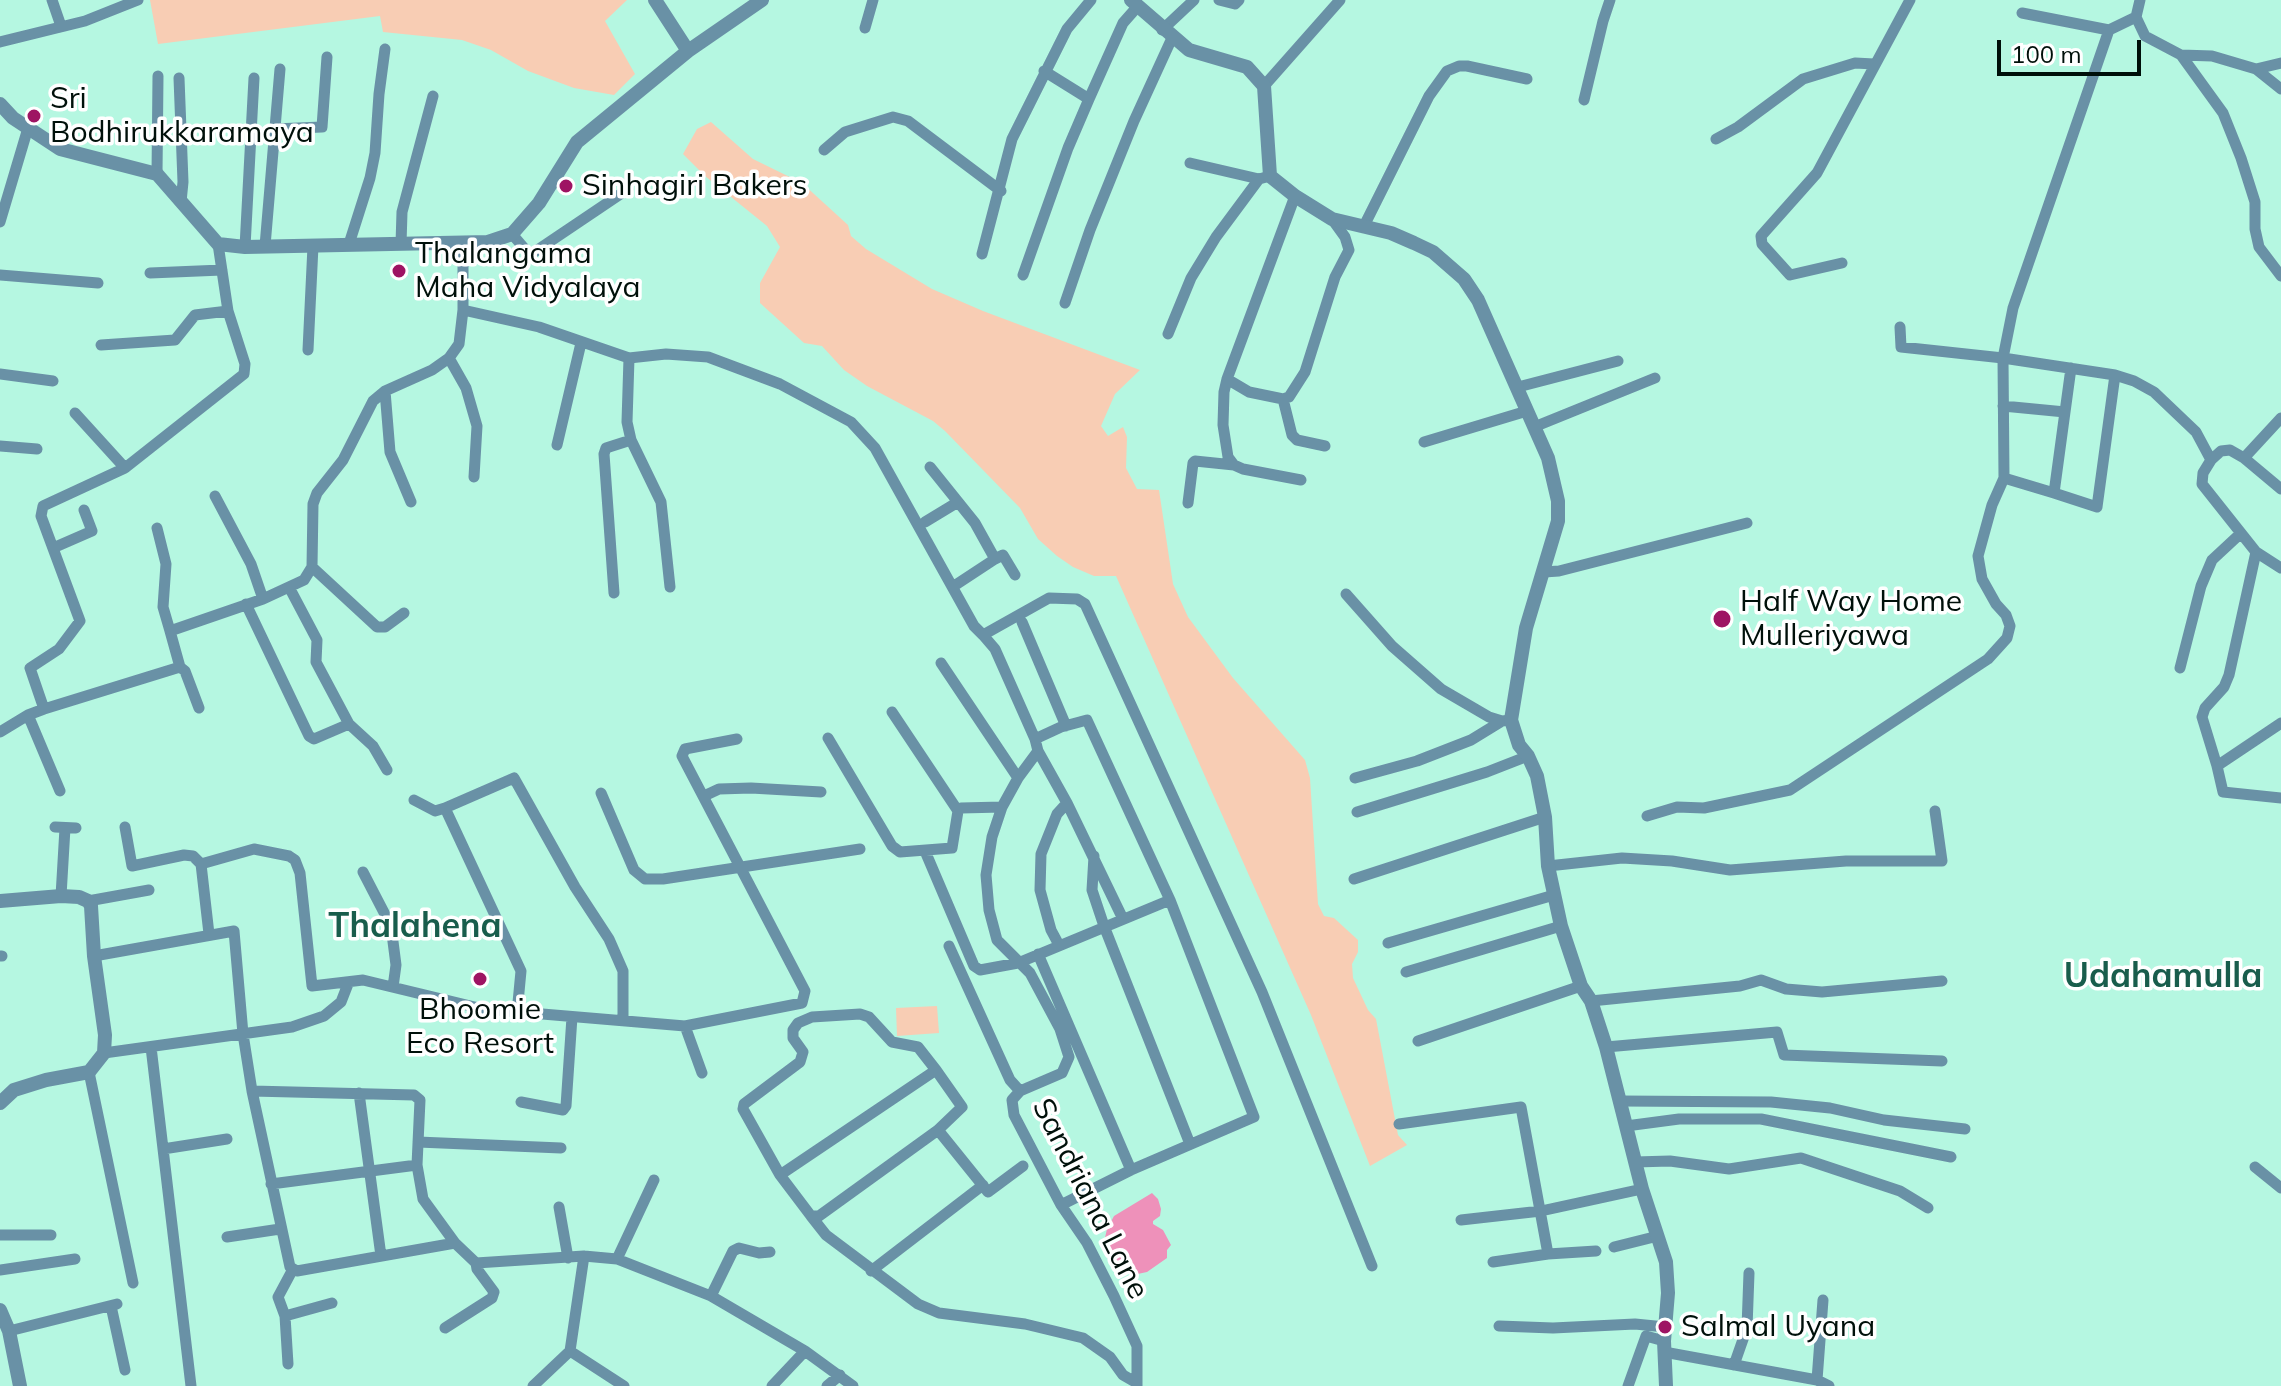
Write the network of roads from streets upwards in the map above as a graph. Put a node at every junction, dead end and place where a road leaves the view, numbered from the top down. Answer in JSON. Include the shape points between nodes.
{"nodes":[{"id":1,"x":52,"y":0,"type":"edge"},
{"id":2,"x":138,"y":0,"type":"edge"},
{"id":3,"x":655,"y":0,"type":"edge"},
{"id":4,"x":762,"y":0,"type":"edge"},
{"id":5,"x":873,"y":0,"type":"edge"},
{"id":6,"x":1091,"y":0,"type":"edge"},
{"id":7,"x":1194,"y":0,"type":"edge"},
{"id":8,"x":1219,"y":0,"type":"edge"},
{"id":9,"x":1239,"y":0,"type":"edge"},
{"id":10,"x":1340,"y":0,"type":"edge"},
{"id":11,"x":1610,"y":0,"type":"edge"},
{"id":12,"x":1910,"y":0,"type":"edge"},
{"id":13,"x":2140,"y":0,"type":"edge"},
{"id":14,"x":1134,"y":3,"type":"edge"},
{"id":15,"x":2022,"y":13,"type":"dead end"},
{"id":16,"x":2136,"y":17,"type":"junction"},
{"id":17,"x":61,"y":26,"type":"junction"},
{"id":18,"x":865,"y":28,"type":"dead end"},
{"id":19,"x":2109,"y":30,"type":"junction"},
{"id":20,"x":1167,"y":34,"type":"junction"},
{"id":21,"x":0,"y":42,"type":"edge"},
{"id":22,"x":385,"y":49,"type":"dead end"},
{"id":23,"x":688,"y":51,"type":"junction"},
{"id":24,"x":2181,"y":55,"type":"junction"},
{"id":25,"x":327,"y":57,"type":"dead end"},
{"id":26,"x":2281,"y":63,"type":"edge"},
{"id":27,"x":1874,"y":64,"type":"junction"},
{"id":28,"x":280,"y":69,"type":"dead end"},
{"id":29,"x":2256,"y":69,"type":"junction"},
{"id":30,"x":1044,"y":71,"type":"junction"},
{"id":31,"x":158,"y":76,"type":"dead end"},
{"id":32,"x":179,"y":78,"type":"dead end"},
{"id":33,"x":254,"y":78,"type":"dead end"},
{"id":34,"x":1527,"y":79,"type":"dead end"},
{"id":35,"x":1264,"y":86,"type":"junction"},
{"id":36,"x":2281,"y":89,"type":"edge"},
{"id":37,"x":433,"y":96,"type":"dead end"},
{"id":38,"x":1089,"y":99,"type":"junction"},
{"id":39,"x":1584,"y":100,"type":"dead end"},
{"id":40,"x":0,"y":104,"type":"edge"},
{"id":41,"x":28,"y":128,"type":"junction"},
{"id":42,"x":274,"y":129,"type":"junction"},
{"id":43,"x":1716,"y":139,"type":"dead end"},
{"id":44,"x":824,"y":150,"type":"dead end"},
{"id":45,"x":1190,"y":163,"type":"dead end"},
{"id":46,"x":157,"y":174,"type":"junction"},
{"id":47,"x":1264,"y":177,"type":"junction"},
{"id":48,"x":628,"y":189,"type":"dead end"},
{"id":49,"x":1001,"y":191,"type":"junction"},
{"id":50,"x":1295,"y":196,"type":"junction"},
{"id":51,"x":181,"y":202,"type":"junction"},
{"id":52,"x":1332,"y":219,"type":"junction"},
{"id":53,"x":0,"y":222,"type":"edge"},
{"id":54,"x":1364,"y":226,"type":"junction"},
{"id":55,"x":512,"y":234,"type":"junction"},
{"id":56,"x":218,"y":244,"type":"junction"},
{"id":57,"x":349,"y":244,"type":"junction"},
{"id":58,"x":401,"y":244,"type":"junction"},
{"id":59,"x":463,"y":244,"type":"junction"},
{"id":60,"x":265,"y":246,"type":"junction"},
{"id":61,"x":313,"y":246,"type":"junction"},
{"id":62,"x":245,"y":247,"type":"junction"},
{"id":63,"x":982,"y":254,"type":"dead end"},
{"id":64,"x":1842,"y":263,"type":"dead end"},
{"id":65,"x":222,"y":270,"type":"junction"},
{"id":66,"x":150,"y":273,"type":"dead end"},
{"id":67,"x":0,"y":275,"type":"edge"},
{"id":68,"x":1023,"y":275,"type":"dead end"},
{"id":69,"x":2281,"y":276,"type":"edge"},
{"id":70,"x":98,"y":283,"type":"dead end"},
{"id":71,"x":1065,"y":303,"type":"dead end"},
{"id":72,"x":463,"y":310,"type":"junction"},
{"id":73,"x":228,"y":311,"type":"junction"},
{"id":74,"x":1900,"y":327,"type":"dead end"},
{"id":75,"x":1168,"y":334,"type":"dead end"},
{"id":76,"x":581,"y":343,"type":"junction"},
{"id":77,"x":101,"y":345,"type":"dead end"},
{"id":78,"x":308,"y":350,"type":"dead end"},
{"id":79,"x":449,"y":358,"type":"junction"},
{"id":80,"x":629,"y":358,"type":"junction"},
{"id":81,"x":2003,"y":358,"type":"junction"},
{"id":82,"x":1618,"y":361,"type":"dead end"},
{"id":83,"x":2071,"y":368,"type":"junction"},
{"id":84,"x":0,"y":374,"type":"edge"},
{"id":85,"x":2115,"y":375,"type":"junction"},
{"id":86,"x":1655,"y":378,"type":"dead end"},
{"id":87,"x":1227,"y":379,"type":"junction"},
{"id":88,"x":53,"y":381,"type":"dead end"},
{"id":89,"x":1518,"y":387,"type":"junction"},
{"id":90,"x":385,"y":391,"type":"junction"},
{"id":91,"x":1283,"y":399,"type":"junction"},
{"id":92,"x":2003,"y":406,"type":"junction"},
{"id":93,"x":1527,"y":411,"type":"junction"},
{"id":94,"x":2065,"y":412,"type":"junction"},
{"id":95,"x":75,"y":413,"type":"dead end"},
{"id":96,"x":2281,"y":418,"type":"edge"},
{"id":97,"x":1534,"y":427,"type":"junction"},
{"id":98,"x":631,"y":440,"type":"junction"},
{"id":99,"x":1424,"y":442,"type":"dead end"},
{"id":100,"x":557,"y":445,"type":"dead end"},
{"id":101,"x":0,"y":446,"type":"edge"},
{"id":102,"x":1325,"y":446,"type":"dead end"},
{"id":103,"x":37,"y":449,"type":"dead end"},
{"id":104,"x":2244,"y":458,"type":"junction"},
{"id":105,"x":2211,"y":460,"type":"junction"},
{"id":106,"x":1234,"y":465,"type":"junction"},
{"id":107,"x":930,"y":467,"type":"dead end"},
{"id":108,"x":125,"y":468,"type":"junction"},
{"id":109,"x":474,"y":477,"type":"dead end"},
{"id":110,"x":2004,"y":478,"type":"junction"},
{"id":111,"x":1301,"y":480,"type":"dead end"},
{"id":112,"x":2281,"y":489,"type":"edge"},
{"id":113,"x":2054,"y":493,"type":"junction"},
{"id":114,"x":215,"y":496,"type":"dead end"},
{"id":115,"x":411,"y":502,"type":"dead end"},
{"id":116,"x":958,"y":502,"type":"junction"},
{"id":117,"x":1188,"y":503,"type":"dead end"},
{"id":118,"x":84,"y":510,"type":"dead end"},
{"id":119,"x":925,"y":522,"type":"dead end"},
{"id":120,"x":1747,"y":523,"type":"dead end"},
{"id":121,"x":157,"y":528,"type":"dead end"},
{"id":122,"x":2240,"y":534,"type":"junction"},
{"id":123,"x":53,"y":548,"type":"junction"},
{"id":124,"x":2256,"y":552,"type":"junction"},
{"id":125,"x":995,"y":559,"type":"junction"},
{"id":126,"x":312,"y":567,"type":"junction"},
{"id":127,"x":2281,"y":568,"type":"edge"},
{"id":128,"x":1544,"y":572,"type":"junction"},
{"id":129,"x":1015,"y":575,"type":"dead end"},
{"id":130,"x":957,"y":584,"type":"dead end"},
{"id":131,"x":289,"y":587,"type":"junction"},
{"id":132,"x":670,"y":587,"type":"dead end"},
{"id":133,"x":614,"y":593,"type":"dead end"},
{"id":134,"x":1346,"y":594,"type":"dead end"},
{"id":135,"x":263,"y":599,"type":"junction"},
{"id":136,"x":246,"y":604,"type":"junction"},
{"id":137,"x":404,"y":613,"type":"dead end"},
{"id":138,"x":1022,"y":622,"type":"dead end"},
{"id":139,"x":170,"y":631,"type":"junction"},
{"id":140,"x":983,"y":635,"type":"junction"},
{"id":141,"x":941,"y":663,"type":"dead end"},
{"id":142,"x":180,"y":667,"type":"junction"},
{"id":143,"x":2180,"y":668,"type":"dead end"},
{"id":144,"x":199,"y":708,"type":"dead end"},
{"id":145,"x":44,"y":709,"type":"junction"},
{"id":146,"x":892,"y":712,"type":"dead end"},
{"id":147,"x":28,"y":715,"type":"junction"},
{"id":148,"x":1507,"y":721,"type":"junction"},
{"id":149,"x":2281,"y":723,"type":"edge"},
{"id":150,"x":349,"y":724,"type":"junction"},
{"id":151,"x":1066,"y":726,"type":"junction"},
{"id":152,"x":0,"y":732,"type":"edge"},
{"id":153,"x":828,"y":738,"type":"dead end"},
{"id":154,"x":737,"y":739,"type":"dead end"},
{"id":155,"x":1037,"y":745,"type":"junction"},
{"id":156,"x":1528,"y":756,"type":"junction"},
{"id":157,"x":2217,"y":766,"type":"junction"},
{"id":158,"x":387,"y":770,"type":"dead end"},
{"id":159,"x":1018,"y":778,"type":"junction"},
{"id":160,"x":1355,"y":778,"type":"dead end"},
{"id":161,"x":60,"y":791,"type":"dead end"},
{"id":162,"x":821,"y":792,"type":"dead end"},
{"id":163,"x":601,"y":793,"type":"dead end"},
{"id":164,"x":704,"y":796,"type":"junction"},
{"id":165,"x":2281,"y":798,"type":"edge"},
{"id":166,"x":414,"y":800,"type":"dead end"},
{"id":167,"x":1067,"y":803,"type":"junction"},
{"id":168,"x":1002,"y":807,"type":"junction"},
{"id":169,"x":445,"y":808,"type":"junction"},
{"id":170,"x":958,"y":811,"type":"junction"},
{"id":171,"x":1935,"y":811,"type":"dead end"},
{"id":172,"x":1357,"y":812,"type":"dead end"},
{"id":173,"x":1647,"y":816,"type":"dead end"},
{"id":174,"x":1545,"y":817,"type":"junction"},
{"id":175,"x":125,"y":827,"type":"dead end"},
{"id":176,"x":65,"y":828,"type":"dead end"},
{"id":177,"x":860,"y":849,"type":"dead end"},
{"id":178,"x":925,"y":851,"type":"junction"},
{"id":179,"x":1094,"y":856,"type":"junction"},
{"id":180,"x":201,"y":864,"type":"junction"},
{"id":181,"x":740,"y":866,"type":"junction"},
{"id":182,"x":1548,"y":866,"type":"junction"},
{"id":183,"x":363,"y":872,"type":"dead end"},
{"id":184,"x":1354,"y":879,"type":"dead end"},
{"id":185,"x":149,"y":890,"type":"dead end"},
{"id":186,"x":1554,"y":895,"type":"junction"},
{"id":187,"x":61,"y":896,"type":"junction"},
{"id":188,"x":1170,"y":900,"type":"junction"},
{"id":189,"x":0,"y":901,"type":"edge"},
{"id":190,"x":88,"y":901,"type":"junction"},
{"id":191,"x":1123,"y":919,"type":"junction"},
{"id":192,"x":1104,"y":926,"type":"junction"},
{"id":193,"x":1561,"y":926,"type":"junction"},
{"id":194,"x":209,"y":934,"type":"junction"},
{"id":195,"x":1388,"y":943,"type":"dead end"},
{"id":196,"x":1059,"y":945,"type":"junction"},
{"id":197,"x":949,"y":946,"type":"dead end"},
{"id":198,"x":1038,"y":954,"type":"junction"},
{"id":199,"x":94,"y":956,"type":"junction"},
{"id":200,"x":1018,"y":963,"type":"junction"},
{"id":201,"x":1406,"y":972,"type":"dead end"},
{"id":202,"x":1942,"y":981,"type":"dead end"},
{"id":203,"x":348,"y":984,"type":"junction"},
{"id":204,"x":1581,"y":986,"type":"junction"},
{"id":205,"x":393,"y":987,"type":"junction"},
{"id":206,"x":1591,"y":1001,"type":"junction"},
{"id":207,"x":517,"y":1013,"type":"junction"},
{"id":208,"x":572,"y":1017,"type":"junction"},
{"id":209,"x":623,"y":1020,"type":"junction"},
{"id":210,"x":685,"y":1026,"type":"junction"},
{"id":211,"x":243,"y":1034,"type":"junction"},
{"id":212,"x":1418,"y":1041,"type":"dead end"},
{"id":213,"x":151,"y":1047,"type":"junction"},
{"id":214,"x":1606,"y":1047,"type":"junction"},
{"id":215,"x":104,"y":1053,"type":"junction"},
{"id":216,"x":1942,"y":1061,"type":"dead end"},
{"id":217,"x":936,"y":1070,"type":"junction"},
{"id":218,"x":89,"y":1072,"type":"junction"},
{"id":219,"x":702,"y":1073,"type":"dead end"},
{"id":220,"x":252,"y":1091,"type":"junction"},
{"id":221,"x":1020,"y":1091,"type":"junction"},
{"id":222,"x":359,"y":1093,"type":"junction"},
{"id":223,"x":1620,"y":1101,"type":"junction"},
{"id":224,"x":521,"y":1102,"type":"dead end"},
{"id":225,"x":0,"y":1103,"type":"edge"},
{"id":226,"x":1399,"y":1124,"type":"dead end"},
{"id":227,"x":1626,"y":1126,"type":"junction"},
{"id":228,"x":1965,"y":1129,"type":"dead end"},
{"id":229,"x":938,"y":1130,"type":"junction"},
{"id":230,"x":227,"y":1139,"type":"dead end"},
{"id":231,"x":418,"y":1142,"type":"junction"},
{"id":232,"x":1190,"y":1144,"type":"junction"},
{"id":233,"x":561,"y":1148,"type":"dead end"},
{"id":234,"x":163,"y":1149,"type":"junction"},
{"id":235,"x":1951,"y":1157,"type":"dead end"},
{"id":236,"x":1635,"y":1162,"type":"junction"},
{"id":237,"x":417,"y":1165,"type":"junction"},
{"id":238,"x":1023,"y":1166,"type":"dead end"},
{"id":239,"x":2255,"y":1167,"type":"dead end"},
{"id":240,"x":367,"y":1170,"type":"junction"},
{"id":241,"x":1131,"y":1170,"type":"junction"},
{"id":242,"x":780,"y":1175,"type":"junction"},
{"id":243,"x":654,"y":1180,"type":"dead end"},
{"id":244,"x":271,"y":1184,"type":"junction"},
{"id":245,"x":983,"y":1185,"type":"junction"},
{"id":246,"x":2281,"y":1188,"type":"edge"},
{"id":247,"x":1642,"y":1189,"type":"junction"},
{"id":248,"x":1061,"y":1205,"type":"junction"},
{"id":249,"x":559,"y":1207,"type":"dead end"},
{"id":250,"x":1928,"y":1208,"type":"dead end"},
{"id":251,"x":1541,"y":1211,"type":"junction"},
{"id":252,"x":811,"y":1216,"type":"junction"},
{"id":253,"x":1461,"y":1220,"type":"dead end"},
{"id":254,"x":280,"y":1229,"type":"junction"},
{"id":255,"x":0,"y":1235,"type":"edge"},
{"id":256,"x":51,"y":1235,"type":"dead end"},
{"id":257,"x":1658,"y":1236,"type":"junction"},
{"id":258,"x":227,"y":1237,"type":"dead end"},
{"id":259,"x":455,"y":1243,"type":"junction"},
{"id":260,"x":1614,"y":1247,"type":"dead end"},
{"id":261,"x":1596,"y":1251,"type":"dead end"},
{"id":262,"x":770,"y":1252,"type":"dead end"},
{"id":263,"x":1548,"y":1254,"type":"junction"},
{"id":264,"x":381,"y":1256,"type":"junction"},
{"id":265,"x":584,"y":1256,"type":"junction"},
{"id":266,"x":568,"y":1258,"type":"junction"},
{"id":267,"x":75,"y":1259,"type":"dead end"},
{"id":268,"x":617,"y":1259,"type":"junction"},
{"id":269,"x":1493,"y":1262,"type":"dead end"},
{"id":270,"x":476,"y":1263,"type":"junction"},
{"id":271,"x":1372,"y":1266,"type":"dead end"},
{"id":272,"x":293,"y":1269,"type":"junction"},
{"id":273,"x":0,"y":1270,"type":"edge"},
{"id":274,"x":871,"y":1271,"type":"junction"},
{"id":275,"x":1749,"y":1273,"type":"dead end"},
{"id":276,"x":133,"y":1283,"type":"dead end"},
{"id":277,"x":711,"y":1296,"type":"junction"},
{"id":278,"x":1823,"y":1300,"type":"dead end"},
{"id":279,"x":332,"y":1303,"type":"dead end"},
{"id":280,"x":0,"y":1310,"type":"edge"},
{"id":281,"x":285,"y":1316,"type":"junction"},
{"id":282,"x":1499,"y":1326,"type":"dead end"},
{"id":283,"x":445,"y":1328,"type":"dead end"},
{"id":284,"x":9,"y":1331,"type":"junction"},
{"id":285,"x":1664,"y":1340,"type":"junction"},
{"id":286,"x":570,"y":1351,"type":"junction"},
{"id":287,"x":805,"y":1351,"type":"junction"},
{"id":288,"x":288,"y":1364,"type":"dead end"},
{"id":289,"x":1734,"y":1365,"type":"junction"},
{"id":290,"x":125,"y":1370,"type":"dead end"},
{"id":291,"x":840,"y":1375,"type":"junction"},
{"id":292,"x":1778,"y":1380,"type":"edge"},
{"id":293,"x":1817,"y":1380,"type":"junction"},
{"id":294,"x":1137,"y":1385,"type":"edge"},
{"id":295,"x":20,"y":1386,"type":"edge"},
{"id":296,"x":191,"y":1386,"type":"edge"},
{"id":297,"x":533,"y":1386,"type":"edge"},
{"id":298,"x":624,"y":1386,"type":"edge"},
{"id":299,"x":772,"y":1386,"type":"edge"},
{"id":300,"x":827,"y":1386,"type":"edge"},
{"id":301,"x":853,"y":1386,"type":"edge"},
{"id":302,"x":1628,"y":1386,"type":"edge"},
{"id":303,"x":1666,"y":1386,"type":"edge"},
{"id":304,"x":1829,"y":1386,"type":"edge"}],
"edges":[{"from":1,"to":17,"type":"street"},
{"from":2,"to":17,"type":"street"},
{"from":3,"to":23,"type":"street"},
{"from":4,"to":23,"type":"street"},
{"from":5,"to":18,"type":"street"},
{"from":6,"to":30,"type":"street","via":[[1067,29]]},
{"from":7,"to":20,"type":"street"},
{"from":8,"to":9,"type":"street"},
{"from":10,"to":35,"type":"street"},
{"from":11,"to":39,"type":"street"},
{"from":12,"to":27,"type":"street"},
{"from":13,"to":16,"type":"street"},
{"from":14,"to":20,"type":"street"},
{"from":14,"to":38,"type":"street"},
{"from":15,"to":19,"type":"street"},
{"from":16,"to":19,"type":"street"},
{"from":16,"to":24,"type":"street","via":[[2145,36]]},
{"from":17,"to":21,"type":"street"},
{"from":19,"to":81,"type":"street","via":[[2013,308]]},
{"from":20,"to":35,"type":"street","via":[[1189,50],[1247,67]]},
{"from":20,"to":71,"type":"street"},
{"from":22,"to":57,"type":"street","via":[[375,153]]},
{"from":23,"to":55,"type":"street","via":[[577,142],[539,203]]},
{"from":24,"to":29,"type":"street","via":[[2212,56]]},
{"from":24,"to":69,"type":"street","via":[[2223,113],[2255,202],[2259,247]]},
{"from":25,"to":42,"type":"street","via":[[322,127]]},
{"from":26,"to":29,"type":"street"},
{"from":27,"to":43,"type":"street","via":[[1855,63],[1803,79]]},
{"from":27,"to":64,"type":"street","via":[[1817,173],[1761,236],[1790,275]]},
{"from":28,"to":42,"type":"street"},
{"from":29,"to":36,"type":"street"},
{"from":30,"to":38,"type":"street"},
{"from":30,"to":49,"type":"street","via":[[1012,139]]},
{"from":31,"to":46,"type":"street"},
{"from":32,"to":51,"type":"street"},
{"from":33,"to":62,"type":"street"},
{"from":34,"to":54,"type":"street","via":[[1467,66],[1447,71],[1429,96]]},
{"from":35,"to":47,"type":"street"},
{"from":37,"to":58,"type":"street","via":[[402,212]]},
{"from":38,"to":68,"type":"street"},
{"from":40,"to":41,"type":"street"},
{"from":41,"to":46,"type":"street","via":[[60,149]]},
{"from":41,"to":53,"type":"street"},
{"from":42,"to":60,"type":"street"},
{"from":44,"to":49,"type":"street","via":[[845,132],[893,117],[908,121]]},
{"from":45,"to":47,"type":"street"},
{"from":46,"to":51,"type":"street"},
{"from":47,"to":50,"type":"street"},
{"from":47,"to":75,"type":"street","via":[[1216,237],[1191,278]]},
{"from":48,"to":55,"type":"street","via":[[530,255]]},
{"from":49,"to":63,"type":"street"},
{"from":50,"to":52,"type":"street"},
{"from":50,"to":87,"type":"street"},
{"from":51,"to":56,"type":"street"},
{"from":52,"to":54,"type":"street"},
{"from":52,"to":91,"type":"street","via":[[1349,250],[1335,277],[1305,372]]},
{"from":54,"to":89,"type":"street","via":[[1433,252],[1464,279]]},
{"from":55,"to":59,"type":"street"},
{"from":56,"to":62,"type":"street"},
{"from":56,"to":65,"type":"street"},
{"from":57,"to":58,"type":"street"},
{"from":57,"to":61,"type":"street"},
{"from":58,"to":59,"type":"street"},
{"from":59,"to":72,"type":"street"},
{"from":60,"to":61,"type":"street"},
{"from":60,"to":62,"type":"street"},
{"from":61,"to":78,"type":"street"},
{"from":65,"to":66,"type":"street"},
{"from":65,"to":73,"type":"street"},
{"from":67,"to":70,"type":"street"},
{"from":72,"to":76,"type":"street","via":[[539,327]]},
{"from":72,"to":79,"type":"street","via":[[459,344]]},
{"from":73,"to":77,"type":"street","via":[[195,315],[175,340]]},
{"from":73,"to":108,"type":"street","via":[[244,374]]},
{"from":74,"to":81,"type":"street","via":[[1901,347]]},
{"from":76,"to":80,"type":"street"},
{"from":76,"to":100,"type":"street"},
{"from":79,"to":90,"type":"street"},
{"from":79,"to":109,"type":"street","via":[[466,388],[477,426]]},
{"from":80,"to":98,"type":"street"},
{"from":80,"to":140,"type":"street","via":[[708,357],[780,384],[851,422],[875,448]]},
{"from":81,"to":83,"type":"street"},
{"from":81,"to":92,"type":"street"},
{"from":82,"to":89,"type":"street"},
{"from":83,"to":85,"type":"street"},
{"from":83,"to":94,"type":"street"},
{"from":84,"to":88,"type":"street"},
{"from":85,"to":105,"type":"street","via":[[2154,392],[2176,411],[2196,432]]},
{"from":85,"to":113,"type":"street","via":[[2097,507]]},
{"from":86,"to":97,"type":"street"},
{"from":87,"to":91,"type":"street","via":[[1249,392]]},
{"from":87,"to":106,"type":"street","via":[[1223,425]]},
{"from":89,"to":93,"type":"street"},
{"from":90,"to":115,"type":"street","via":[[390,452]]},
{"from":90,"to":126,"type":"street","via":[[373,401],[343,460],[317,493]]},
{"from":91,"to":102,"type":"street","via":[[1292,435]]},
{"from":92,"to":94,"type":"street"},
{"from":92,"to":110,"type":"street"},
{"from":93,"to":97,"type":"street"},
{"from":93,"to":99,"type":"street"},
{"from":94,"to":113,"type":"street"},
{"from":95,"to":108,"type":"street"},
{"from":96,"to":104,"type":"street"},
{"from":97,"to":128,"type":"street","via":[[1558,501]]},
{"from":98,"to":132,"type":"street","via":[[661,502]]},
{"from":98,"to":133,"type":"street","via":[[606,448],[604,454]]},
{"from":101,"to":103,"type":"street"},
{"from":104,"to":105,"type":"street","via":[[2230,450]]},
{"from":104,"to":112,"type":"street"},
{"from":105,"to":122,"type":"street","via":[[2202,484]]},
{"from":106,"to":111,"type":"street"},
{"from":106,"to":117,"type":"street","via":[[1195,461]]},
{"from":107,"to":116,"type":"street"},
{"from":108,"to":123,"type":"street","via":[[43,506],[41,516]]},
{"from":110,"to":113,"type":"street"},
{"from":110,"to":173,"type":"street","via":[[1978,556],[1982,579],[2010,626],[2007,638],[1988,659],[1790,790]]},
{"from":114,"to":135,"type":"street"},
{"from":116,"to":119,"type":"street"},
{"from":116,"to":125,"type":"street"},
{"from":118,"to":123,"type":"street","via":[[92,531]]},
{"from":120,"to":128,"type":"street"},
{"from":121,"to":139,"type":"street","via":[[166,564],[163,607]]},
{"from":122,"to":124,"type":"street"},
{"from":122,"to":143,"type":"street","via":[[2212,560]]},
{"from":123,"to":145,"type":"street","via":[[80,621],[59,649],[30,668]]},
{"from":124,"to":127,"type":"street"},
{"from":124,"to":157,"type":"street","via":[[2229,675],[2202,717]]},
{"from":125,"to":129,"type":"street","via":[[1003,555]]},
{"from":125,"to":130,"type":"street"},
{"from":126,"to":131,"type":"street","via":[[304,580]]},
{"from":126,"to":137,"type":"street","via":[[377,627]]},
{"from":128,"to":148,"type":"street"},
{"from":131,"to":135,"type":"street"},
{"from":131,"to":150,"type":"street","via":[[317,640],[316,662]]},
{"from":134,"to":148,"type":"street","via":[[1392,646],[1441,689],[1489,717]]},
{"from":135,"to":136,"type":"street"},
{"from":136,"to":139,"type":"street"},
{"from":136,"to":150,"type":"street","via":[[309,736],[314,739]]},
{"from":138,"to":151,"type":"street"},
{"from":139,"to":142,"type":"street"},
{"from":140,"to":155,"type":"street","via":[[995,649]]},
{"from":140,"to":271,"type":"street","via":[[1049,598],[1085,604],[1262,992]]},
{"from":141,"to":159,"type":"street"},
{"from":142,"to":144,"type":"street"},
{"from":142,"to":145,"type":"street"},
{"from":145,"to":147,"type":"street"},
{"from":146,"to":170,"type":"street"},
{"from":147,"to":152,"type":"street"},
{"from":147,"to":161,"type":"street"},
{"from":148,"to":156,"type":"street"},
{"from":148,"to":160,"type":"street","via":[[1417,761]]},
{"from":149,"to":157,"type":"street"},
{"from":150,"to":158,"type":"street","via":[[373,746]]},
{"from":151,"to":155,"type":"street"},
{"from":151,"to":188,"type":"street","via":[[1087,720]]},
{"from":153,"to":178,"type":"street","via":[[895,850]]},
{"from":154,"to":164,"type":"street","via":[[683,752]]},
{"from":155,"to":159,"type":"street","name":"Sandriana Lane"},
{"from":155,"to":167,"type":"street"},
{"from":156,"to":172,"type":"street"},
{"from":156,"to":174,"type":"street"},
{"from":157,"to":165,"type":"street","via":[[2223,792]]},
{"from":159,"to":168,"type":"street","name":"Sandriana Lane"},
{"from":162,"to":164,"type":"street","via":[[719,789]]},
{"from":163,"to":181,"type":"street","via":[[634,870],[645,879]]},
{"from":164,"to":181,"type":"street"},
{"from":166,"to":169,"type":"street","via":[[435,811]]},
{"from":167,"to":179,"type":"street"},
{"from":167,"to":196,"type":"street","via":[[1041,854],[1040,890]]},
{"from":168,"to":170,"type":"street"},
{"from":168,"to":200,"type":"street","name":"Sandriana Lane","via":[[986,875],[989,910],[997,940]]},
{"from":169,"to":207,"type":"street","via":[[521,971]]},
{"from":169,"to":209,"type":"street","via":[[514,778],[609,939],[623,971]]},
{"from":170,"to":178,"type":"street","via":[[952,848]]},
{"from":171,"to":182,"type":"street","via":[[1942,861],[1846,861],[1730,870],[1622,858]]},
{"from":174,"to":182,"type":"street"},
{"from":174,"to":184,"type":"street"},
{"from":175,"to":180,"type":"street","via":[[132,866],[184,855]]},
{"from":176,"to":187,"type":"street"},
{"from":177,"to":181,"type":"street"},
{"from":178,"to":200,"type":"street","via":[[974,966],[991,970]]},
{"from":179,"to":191,"type":"street"},
{"from":179,"to":192,"type":"street","via":[[1092,890]]},
{"from":180,"to":194,"type":"street"},
{"from":180,"to":203,"type":"street","via":[[254,849],[295,860],[312,986]]},
{"from":181,"to":210,"type":"street","via":[[805,991],[804,1000]]},
{"from":182,"to":186,"type":"street"},
{"from":183,"to":205,"type":"street","via":[[391,926]]},
{"from":185,"to":190,"type":"street"},
{"from":186,"to":193,"type":"street"},
{"from":186,"to":195,"type":"street"},
{"from":187,"to":189,"type":"street"},
{"from":187,"to":190,"type":"street"},
{"from":188,"to":191,"type":"street"},
{"from":188,"to":232,"type":"street","via":[[1254,1117]]},
{"from":190,"to":199,"type":"street"},
{"from":191,"to":192,"type":"street"},
{"from":192,"to":196,"type":"street"},
{"from":192,"to":232,"type":"street"},
{"from":193,"to":201,"type":"street"},
{"from":193,"to":204,"type":"street"},
{"from":194,"to":199,"type":"street"},
{"from":194,"to":211,"type":"street","via":[[234,931]]},
{"from":196,"to":198,"type":"street"},
{"from":197,"to":221,"type":"street","via":[[1010,1080]]},
{"from":198,"to":200,"type":"street"},
{"from":198,"to":241,"type":"street"},
{"from":199,"to":215,"type":"street"},
{"from":200,"to":221,"type":"street","name":"Sandriana Lane","via":[[1040,990],[1069,1057],[1062,1073]]},
{"from":202,"to":206,"type":"street","via":[[1822,992],[1786,989],[1761,980]]},
{"from":203,"to":205,"type":"street","via":[[363,980]]},
{"from":203,"to":211,"type":"street","via":[[341,1002],[324,1016]]},
{"from":204,"to":206,"type":"street"},
{"from":204,"to":212,"type":"street"},
{"from":205,"to":207,"type":"street"},
{"from":206,"to":214,"type":"street"},
{"from":207,"to":208,"type":"street"},
{"from":208,"to":209,"type":"street"},
{"from":208,"to":224,"type":"street","via":[[566,1106],[563,1110]]},
{"from":209,"to":210,"type":"street"},
{"from":210,"to":219,"type":"street"},
{"from":211,"to":213,"type":"street"},
{"from":211,"to":220,"type":"street"},
{"from":213,"to":215,"type":"street"},
{"from":213,"to":234,"type":"street"},
{"from":214,"to":216,"type":"street","via":[[1777,1032],[1784,1055]]},
{"from":214,"to":223,"type":"street"},
{"from":215,"to":218,"type":"street"},
{"from":217,"to":229,"type":"street","via":[[962,1107]]},
{"from":217,"to":242,"type":"street"},
{"from":217,"to":242,"type":"street","via":[[918,1047],[892,1042],[869,1017],[812,1017],[798,1023],[793,1038],[803,1052],[800,1062],[743,1109]]},
{"from":218,"to":225,"type":"street","via":[[14,1090]]},
{"from":218,"to":276,"type":"street"},
{"from":220,"to":222,"type":"street"},
{"from":220,"to":244,"type":"street"},
{"from":221,"to":248,"type":"street","name":"Sandriana Lane","via":[[1012,1100],[1014,1115]]},
{"from":222,"to":231,"type":"street","via":[[414,1095],[420,1100]]},
{"from":222,"to":240,"type":"street"},
{"from":223,"to":227,"type":"street"},
{"from":223,"to":228,"type":"street","via":[[1771,1102]]},
{"from":226,"to":251,"type":"street","via":[[1521,1107]]},
{"from":227,"to":235,"type":"street","via":[[1679,1119],[1761,1119]]},
{"from":227,"to":236,"type":"street"},
{"from":229,"to":245,"type":"street"},
{"from":229,"to":252,"type":"street","via":[[819,1216]]},
{"from":230,"to":234,"type":"street"},
{"from":231,"to":233,"type":"street"},
{"from":231,"to":237,"type":"street"},
{"from":232,"to":241,"type":"street"},
{"from":234,"to":296,"type":"street"},
{"from":236,"to":247,"type":"street"},
{"from":236,"to":250,"type":"street","via":[[1729,1169],[1801,1158],[1900,1191]]},
{"from":237,"to":240,"type":"street"},
{"from":237,"to":259,"type":"street","via":[[423,1199]]},
{"from":238,"to":245,"type":"street","via":[[988,1192]]},
{"from":239,"to":246,"type":"street"},
{"from":240,"to":244,"type":"street"},
{"from":240,"to":264,"type":"street"},
{"from":241,"to":248,"type":"street"},
{"from":242,"to":252,"type":"street"},
{"from":243,"to":268,"type":"street"},
{"from":244,"to":254,"type":"street"},
{"from":245,"to":274,"type":"street"},
{"from":247,"to":251,"type":"street"},
{"from":247,"to":257,"type":"street"},
{"from":248,"to":294,"type":"street","name":"Sandriana Lane","via":[[1087,1243],[1137,1346]]},
{"from":249,"to":266,"type":"street"},
{"from":251,"to":253,"type":"street"},
{"from":251,"to":263,"type":"street"},
{"from":252,"to":274,"type":"street"},
{"from":254,"to":258,"type":"street"},
{"from":254,"to":272,"type":"street"},
{"from":255,"to":256,"type":"street"},
{"from":257,"to":260,"type":"street"},
{"from":257,"to":285,"type":"street","via":[[1667,1277]]},
{"from":259,"to":264,"type":"street"},
{"from":259,"to":270,"type":"street"},
{"from":261,"to":263,"type":"street"},
{"from":262,"to":277,"type":"street","via":[[733,1251]]},
{"from":263,"to":269,"type":"street"},
{"from":264,"to":272,"type":"street"},
{"from":265,"to":266,"type":"street"},
{"from":265,"to":268,"type":"street"},
{"from":265,"to":286,"type":"street"},
{"from":266,"to":270,"type":"street"},
{"from":267,"to":273,"type":"street"},
{"from":268,"to":277,"type":"street"},
{"from":270,"to":283,"type":"street","via":[[494,1292],[492,1298]]},
{"from":272,"to":281,"type":"street","via":[[278,1297]]},
{"from":274,"to":294,"type":"street","via":[[939,1313],[1083,1338]]},
{"from":275,"to":289,"type":"street","via":[[1747,1328]]},
{"from":277,"to":287,"type":"street"},
{"from":278,"to":293,"type":"street"},
{"from":279,"to":281,"type":"street"},
{"from":280,"to":284,"type":"street"},
{"from":281,"to":288,"type":"street"},
{"from":282,"to":285,"type":"street","via":[[1635,1324]]},
{"from":284,"to":290,"type":"street","via":[[114,1305]]},
{"from":284,"to":295,"type":"street"},
{"from":285,"to":289,"type":"street"},
{"from":285,"to":302,"type":"street","via":[[1646,1336]]},
{"from":285,"to":303,"type":"street"},
{"from":286,"to":297,"type":"street"},
{"from":286,"to":298,"type":"street"},
{"from":287,"to":291,"type":"street"},
{"from":287,"to":299,"type":"street"},
{"from":289,"to":292,"type":"street"},
{"from":291,"to":300,"type":"street"},
{"from":291,"to":301,"type":"street"},
{"from":292,"to":293,"type":"street"},
{"from":293,"to":304,"type":"street"}]}
